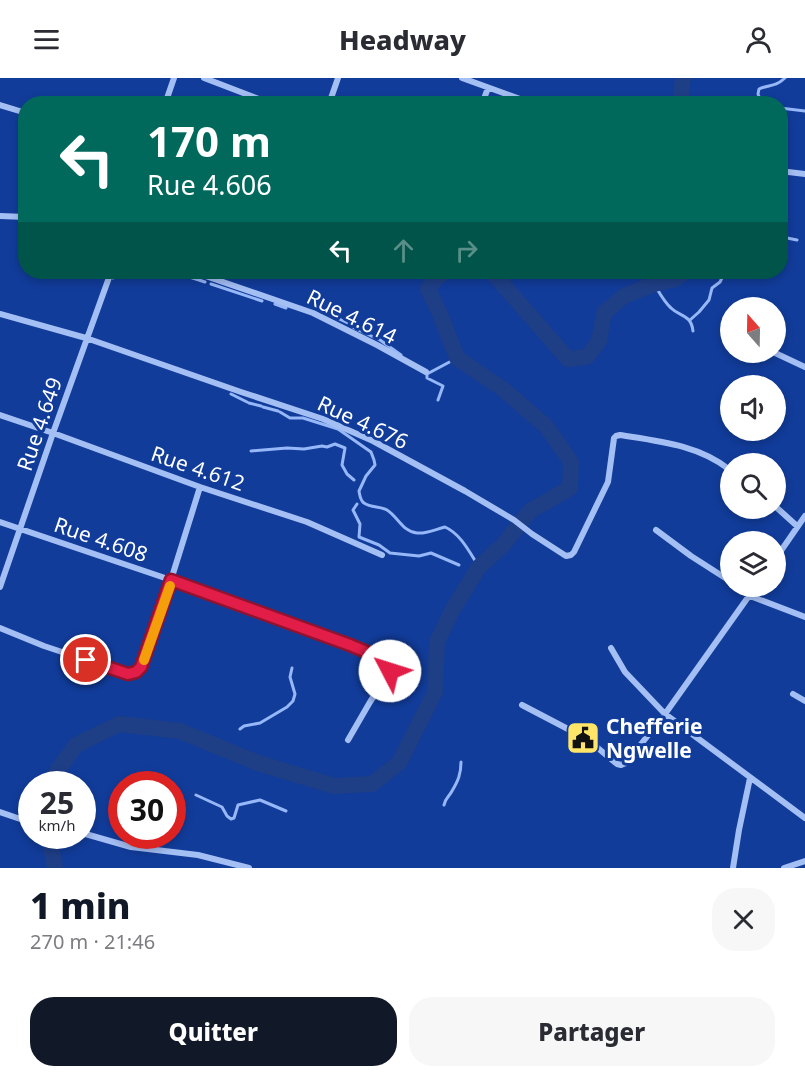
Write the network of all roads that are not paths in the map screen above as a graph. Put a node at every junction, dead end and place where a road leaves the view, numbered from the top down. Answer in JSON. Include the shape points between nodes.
{"nodes":[{"id":1,"x":174,"y":78,"type":"edge"},
{"id":2,"x":204,"y":78,"type":"edge"},
{"id":3,"x":338,"y":78,"type":"edge"},
{"id":4,"x":462,"y":78,"type":"edge"},
{"id":5,"x":489,"y":88,"type":"junction"},
{"id":6,"x":168,"y":96,"type":"edge"},
{"id":7,"x":251,"y":96,"type":"edge"},
{"id":8,"x":331,"y":96,"type":"edge"},
{"id":9,"x":486,"y":96,"type":"edge"},
{"id":10,"x":512,"y":96,"type":"edge"},
{"id":11,"x":0,"y":105,"type":"edge"},
{"id":12,"x":18,"y":111,"type":"edge"},
{"id":13,"x":788,"y":172,"type":"edge"},
{"id":14,"x":805,"y":174,"type":"edge"},
{"id":15,"x":0,"y":216,"type":"edge"},
{"id":16,"x":18,"y":217,"type":"edge"},
{"id":17,"x":108,"y":279,"type":"edge"},
{"id":18,"x":214,"y":279,"type":"edge"},
{"id":19,"x":0,"y":314,"type":"edge"},
{"id":20,"x":86,"y":338,"type":"junction"},
{"id":21,"x":786,"y":358,"type":"edge"},
{"id":22,"x":805,"y":367,"type":"edge"},
{"id":23,"x":426,"y":372,"type":"dead end"},
{"id":24,"x":0,"y":415,"type":"edge"},
{"id":25,"x":53,"y":433,"type":"junction"},
{"id":26,"x":720,"y":462,"type":"edge"},
{"id":27,"x":200,"y":487,"type":"junction"},
{"id":28,"x":786,"y":516,"type":"edge"},
{"id":29,"x":805,"y":516,"type":"edge"},
{"id":30,"x":0,"y":522,"type":"edge"},
{"id":31,"x":797,"y":526,"type":"junction"},
{"id":32,"x":21,"y":529,"type":"junction"},
{"id":33,"x":656,"y":530,"type":"dead end"},
{"id":34,"x":786,"y":543,"type":"edge"},
{"id":35,"x":382,"y":555,"type":"dead end"},
{"id":36,"x":720,"y":575,"type":"edge"},
{"id":37,"x":171,"y":580,"type":"junction"},
{"id":38,"x":0,"y":587,"type":"edge"},
{"id":39,"x":749,"y":597,"type":"edge"},
{"id":40,"x":753,"y":597,"type":"edge"},
{"id":41,"x":805,"y":617,"type":"edge"},
{"id":42,"x":0,"y":628,"type":"edge"},
{"id":43,"x":611,"y":648,"type":"dead end"},
{"id":44,"x":793,"y":694,"type":"dead end"},
{"id":45,"x":805,"y":701,"type":"edge"},
{"id":46,"x":522,"y":705,"type":"dead end"},
{"id":47,"x":664,"y":714,"type":"junction"},
{"id":48,"x":348,"y":740,"type":"dead end"},
{"id":49,"x":750,"y":777,"type":"junction"},
{"id":50,"x":0,"y":812,"type":"edge"},
{"id":51,"x":18,"y":819,"type":"edge"},
{"id":52,"x":805,"y":819,"type":"edge"},
{"id":53,"x":96,"y":837,"type":"edge"},
{"id":54,"x":805,"y":861,"type":"edge"},
{"id":55,"x":249,"y":868,"type":"edge"},
{"id":56,"x":733,"y":868,"type":"edge"},
{"id":57,"x":784,"y":868,"type":"edge"}],
"edges":[{"from":1,"to":6,"type":"street"},
{"from":2,"to":7,"type":"street"},
{"from":3,"to":8,"type":"street"},
{"from":4,"to":5,"type":"street"},
{"from":5,"to":9,"type":"street"},
{"from":5,"to":10,"type":"street"},
{"from":11,"to":12,"type":"street"},
{"from":13,"to":14,"type":"street"},
{"from":15,"to":16,"type":"street"},
{"from":17,"to":20,"type":"street","name":"Rue 4.649"},
{"from":18,"to":23,"type":"street","name":"Rue 4.614","via":[[313,313]]},
{"from":19,"to":20,"type":"street","name":"Rue 4.676"},
{"from":20,"to":25,"type":"street","name":"Rue 4.649"},
{"from":20,"to":26,"type":"street","name":"Rue 4.676","via":[[323,419],[373,441],[514,520],[566,556],[574,552],[608,482],[616,435],[697,450]]},
{"from":21,"to":22,"type":"street"},
{"from":24,"to":25,"type":"street","name":"Rue 4.612"},
{"from":25,"to":27,"type":"street","name":"Rue 4.612"},
{"from":25,"to":32,"type":"street","name":"Rue 4.649"},
{"from":27,"to":35,"type":"street","name":"Rue 4.612","via":[[307,522]]},
{"from":27,"to":37,"type":"street"},
{"from":28,"to":31,"type":"street"},
{"from":29,"to":31,"type":"street"},
{"from":30,"to":32,"type":"street","name":"Rue 4.608"},
{"from":31,"to":34,"type":"street"},
{"from":32,"to":37,"type":"street","name":"Rue 4.608"},
{"from":32,"to":38,"type":"street","name":"Rue 4.649"},
{"from":33,"to":36,"type":"street"},
{"from":37,"to":42,"type":"street","via":[[136,672],[128,674]]},
{"from":37,"to":48,"type":"street","name":"Rue 4.608","via":[[350,645],[389,664],[390,671]]},
{"from":39,"to":47,"type":"street"},
{"from":40,"to":41,"type":"street"},
{"from":43,"to":47,"type":"street","via":[[625,672]]},
{"from":44,"to":45,"type":"street"},
{"from":46,"to":47,"type":"street","via":[[587,739],[621,765]]},
{"from":47,"to":49,"type":"street"},
{"from":49,"to":52,"type":"street"},
{"from":49,"to":56,"type":"street"},
{"from":50,"to":51,"type":"street"},
{"from":53,"to":55,"type":"street"},
{"from":54,"to":57,"type":"street"}]}
